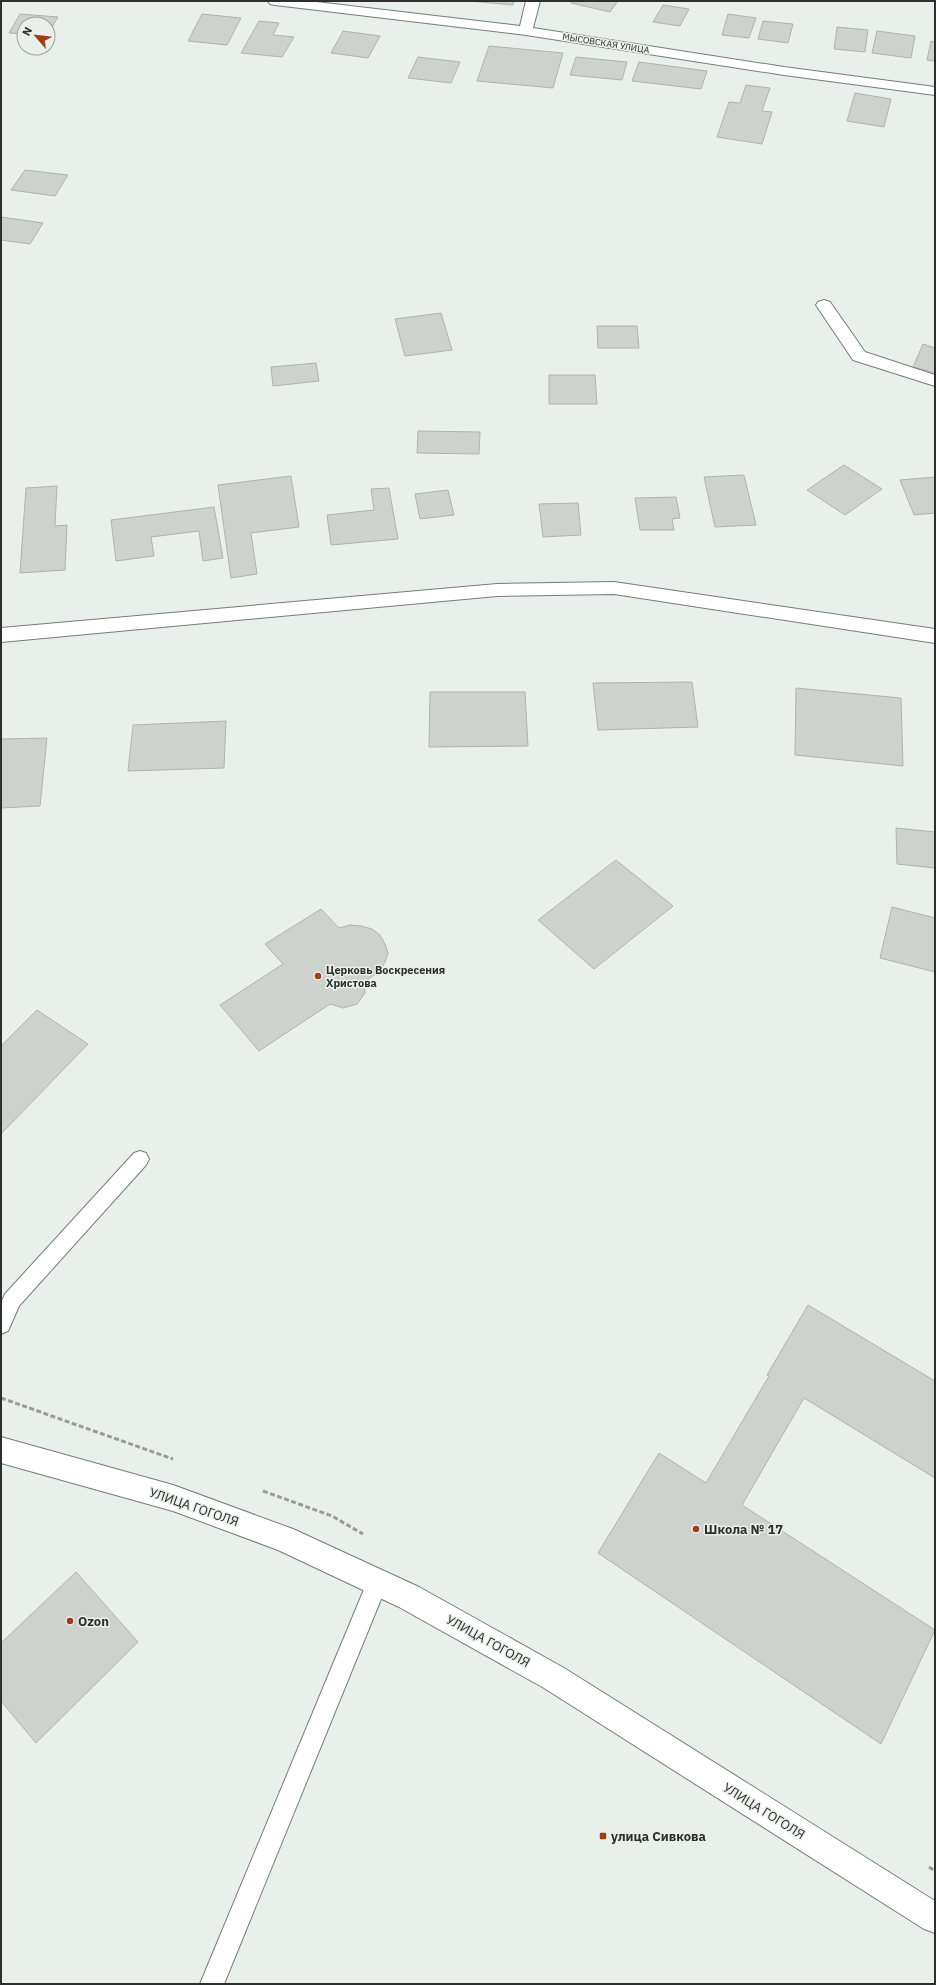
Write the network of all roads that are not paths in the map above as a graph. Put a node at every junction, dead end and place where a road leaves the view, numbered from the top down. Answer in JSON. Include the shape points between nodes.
{"nodes":[{"id":1,"x":275,"y":1,"type":"edge"},
{"id":2,"x":533,"y":1,"type":"edge"},
{"id":3,"x":526,"y":31,"type":"junction"},
{"id":4,"x":935,"y":91,"type":"edge"},
{"id":5,"x":824,"y":305,"type":"dead end"},
{"id":6,"x":935,"y":381,"type":"edge"},
{"id":7,"x":1,"y":635,"type":"edge"},
{"id":8,"x":935,"y":636,"type":"edge"},
{"id":9,"x":140,"y":1160,"type":"dead end"},
{"id":10,"x":1,"y":1325,"type":"edge"},
{"id":11,"x":1,"y":1450,"type":"edge"},
{"id":12,"x":377,"y":1582,"type":"junction"},
{"id":13,"x":935,"y":1918,"type":"edge"},
{"id":14,"x":212,"y":1984,"type":"edge"}],
"edges":[{"from":1,"to":3,"type":"street","name":"МЫСОВСКАЯ УЛИЦА"},
{"from":2,"to":3,"type":"street"},
{"from":3,"to":4,"type":"street","name":"МЫСОВСКАЯ УЛИЦА","via":[[784,71]]},
{"from":5,"to":6,"type":"street","via":[[859,356]]},
{"from":7,"to":8,"type":"street","via":[[497,590],[614,588]]},
{"from":9,"to":10,"type":"lane","via":[[12,1300]]},
{"from":11,"to":12,"type":"street","name":"УЛИЦА ГОГОЛЯ","via":[[173,1498],[283,1539]]},
{"from":12,"to":13,"type":"street","name":"УЛИЦА ГОГОЛЯ","via":[[409,1597],[554,1678]]},
{"from":12,"to":14,"type":"lane"}]}
